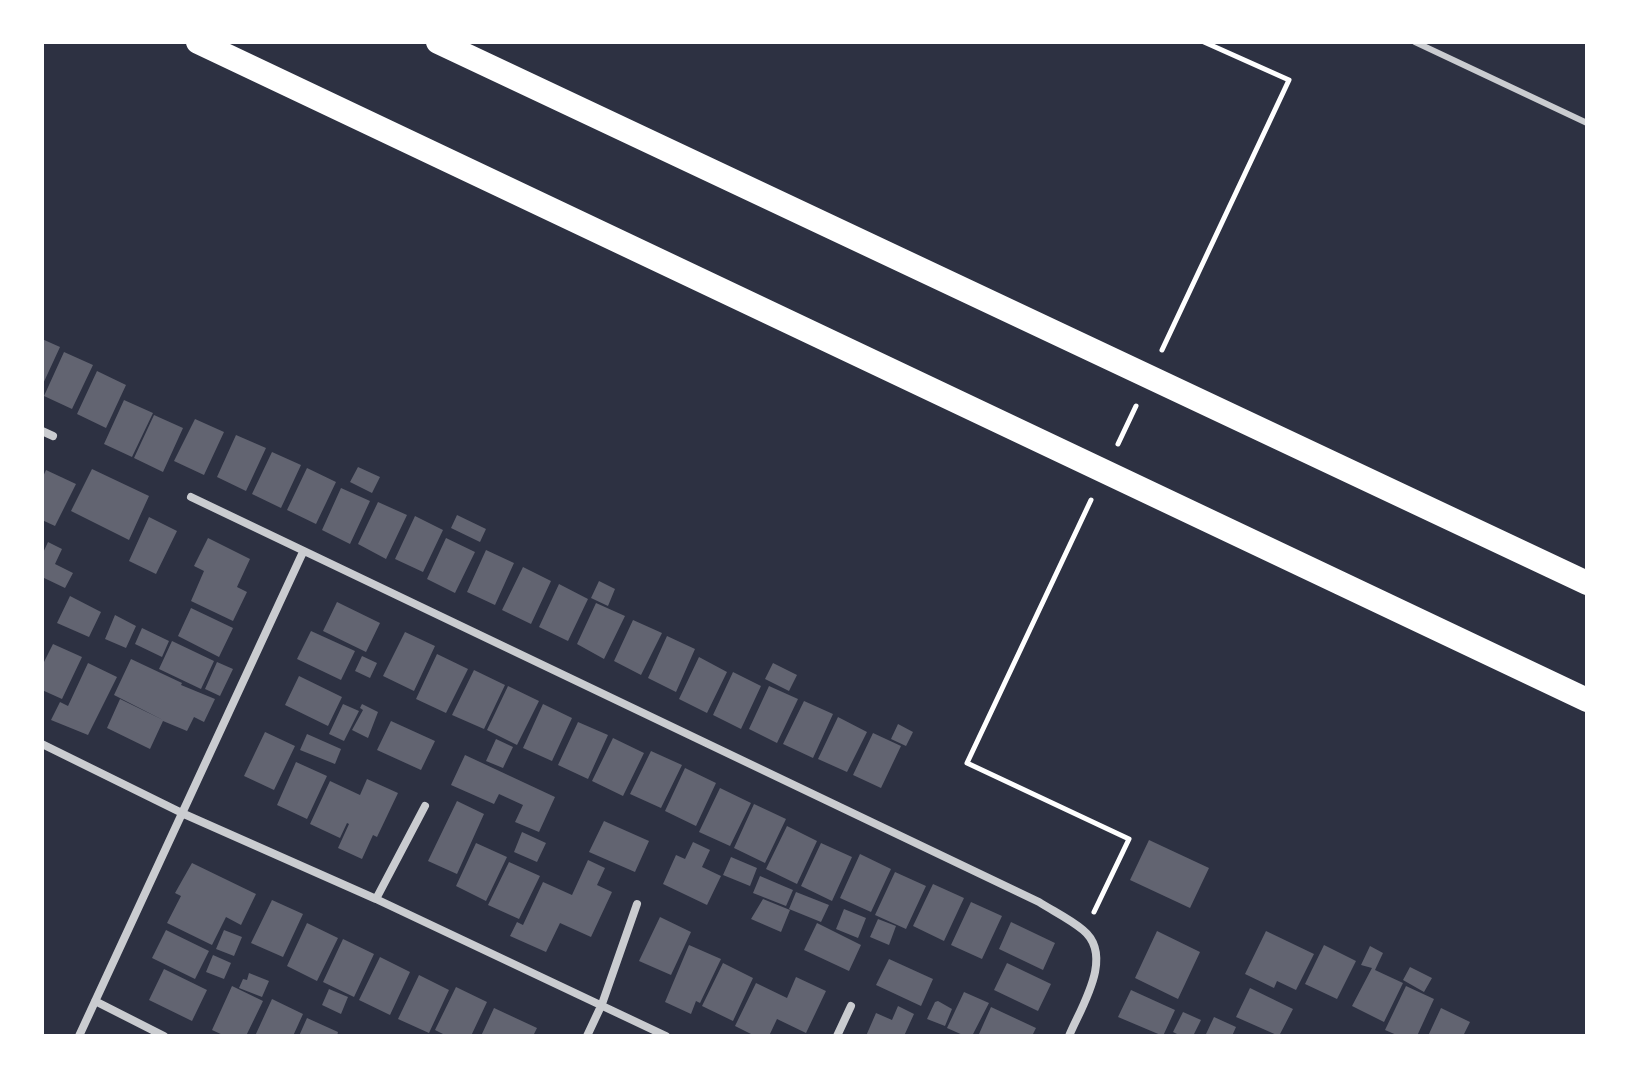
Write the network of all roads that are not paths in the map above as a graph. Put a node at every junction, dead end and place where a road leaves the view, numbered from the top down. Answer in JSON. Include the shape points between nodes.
{"nodes":[{"id":1,"x":198,"y":42,"type":"edge"},
{"id":2,"x":438,"y":42,"type":"edge"},
{"id":3,"x":1415,"y":42,"type":"edge"},
{"id":4,"x":1587,"y":123,"type":"edge"},
{"id":5,"x":42,"y":431,"type":"edge"},
{"id":6,"x":53,"y":436,"type":"dead end"},
{"id":7,"x":191,"y":497,"type":"dead end"},
{"id":8,"x":303,"y":552,"type":"junction"},
{"id":9,"x":1587,"y":583,"type":"edge"},
{"id":10,"x":1587,"y":700,"type":"edge"},
{"id":11,"x":42,"y":744,"type":"edge"},
{"id":12,"x":425,"y":806,"type":"dead end"},
{"id":13,"x":184,"y":814,"type":"junction"},
{"id":14,"x":376,"y":899,"type":"junction"},
{"id":15,"x":637,"y":904,"type":"dead end"},
{"id":16,"x":95,"y":1001,"type":"junction"},
{"id":17,"x":602,"y":1004,"type":"junction"},
{"id":18,"x":851,"y":1006,"type":"dead end"},
{"id":19,"x":79,"y":1036,"type":"edge"},
{"id":20,"x":164,"y":1036,"type":"edge"},
{"id":21,"x":587,"y":1036,"type":"edge"},
{"id":22,"x":666,"y":1036,"type":"edge"},
{"id":23,"x":837,"y":1036,"type":"edge"},
{"id":24,"x":1069,"y":1036,"type":"edge"}],
"edges":[{"from":1,"to":10,"type":"highway"},
{"from":2,"to":9,"type":"highway"},
{"from":3,"to":4,"type":"lane"},
{"from":5,"to":6,"type":"street"},
{"from":7,"to":8,"type":"street"},
{"from":8,"to":13,"type":"street"},
{"from":8,"to":24,"type":"street","via":[[1039,902],[1085,931],[1094,945],[1093,981]]},
{"from":11,"to":13,"type":"street"},
{"from":12,"to":14,"type":"street"},
{"from":13,"to":14,"type":"street"},
{"from":13,"to":16,"type":"street"},
{"from":14,"to":17,"type":"street"},
{"from":15,"to":17,"type":"street"},
{"from":16,"to":19,"type":"street"},
{"from":16,"to":20,"type":"street"},
{"from":17,"to":21,"type":"street"},
{"from":17,"to":22,"type":"street"},
{"from":18,"to":23,"type":"street"}]}
